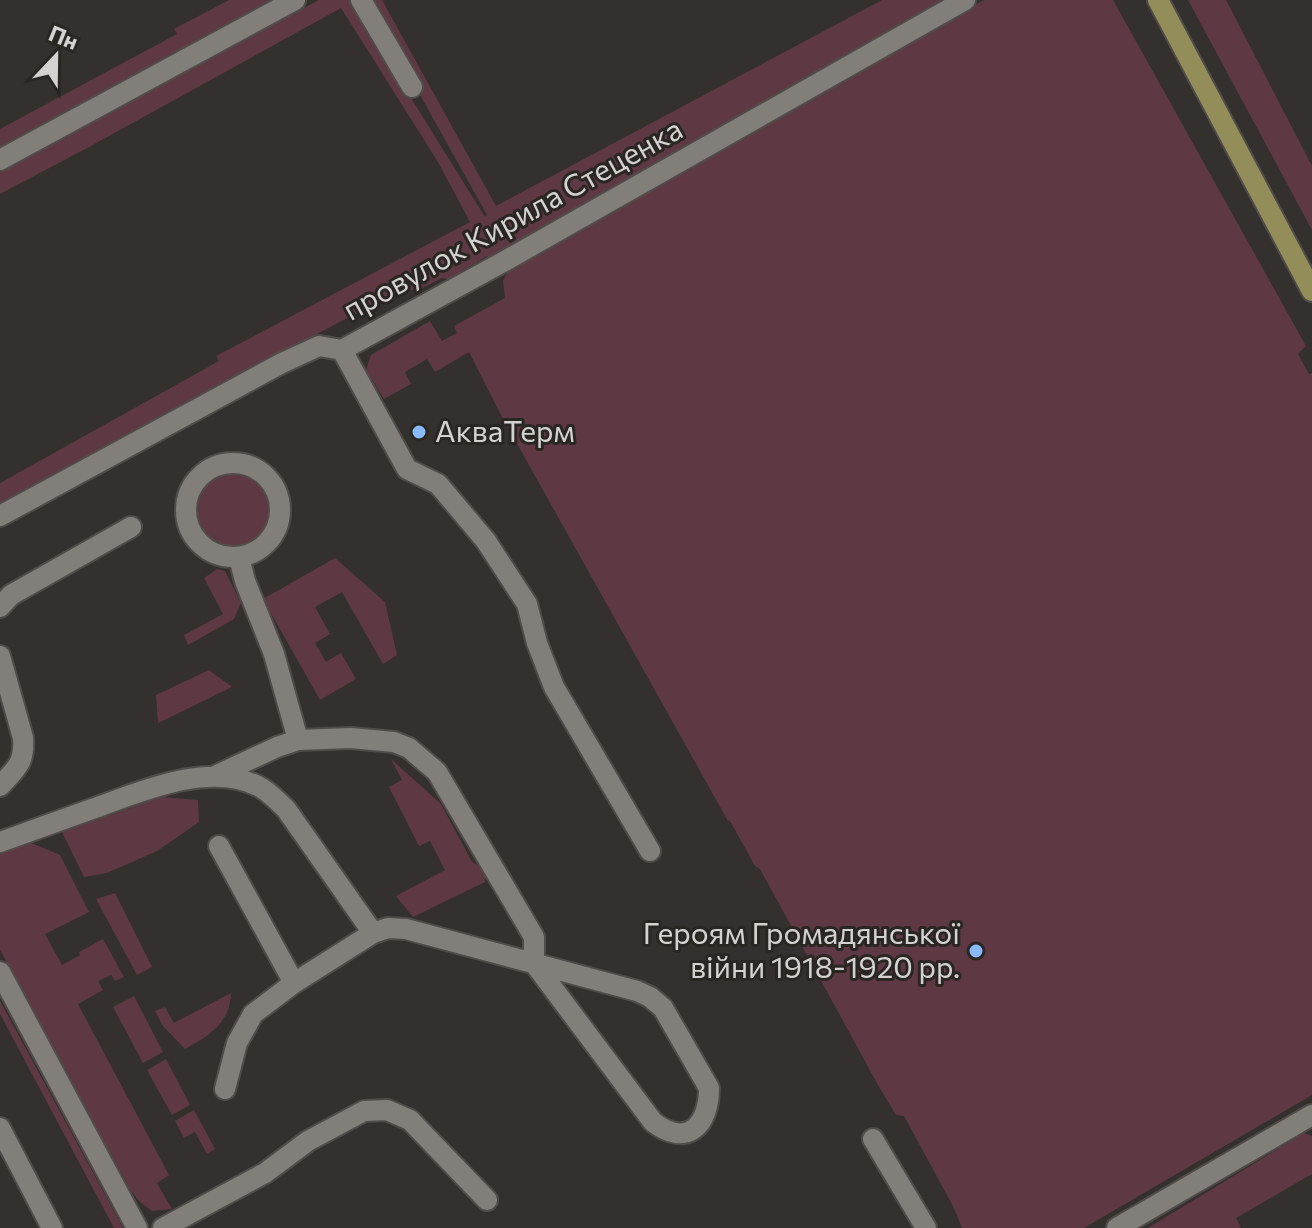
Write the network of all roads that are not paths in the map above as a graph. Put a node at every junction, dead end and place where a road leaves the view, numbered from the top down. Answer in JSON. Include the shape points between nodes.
{"nodes":[{"id":1,"x":295,"y":0,"type":"edge"},
{"id":2,"x":361,"y":0,"type":"edge"},
{"id":3,"x":965,"y":0,"type":"edge"},
{"id":4,"x":1158,"y":0,"type":"edge"},
{"id":5,"x":412,"y":87,"type":"dead end"},
{"id":6,"x":0,"y":160,"type":"edge"},
{"id":7,"x":1312,"y":291,"type":"edge"},
{"id":8,"x":342,"y":350,"type":"junction"},
{"id":9,"x":0,"y":516,"type":"edge"},
{"id":10,"x":131,"y":527,"type":"dead end"},
{"id":11,"x":239,"y":557,"type":"junction"},
{"id":12,"x":0,"y":607,"type":"edge"},
{"id":13,"x":0,"y":656,"type":"edge"},
{"id":14,"x":298,"y":740,"type":"junction"},
{"id":15,"x":215,"y":776,"type":"junction"},
{"id":16,"x":0,"y":786,"type":"edge"},
{"id":17,"x":0,"y":842,"type":"edge"},
{"id":18,"x":219,"y":846,"type":"dead end"},
{"id":19,"x":650,"y":851,"type":"dead end"},
{"id":20,"x":373,"y":933,"type":"junction"},
{"id":21,"x":534,"y":963,"type":"junction"},
{"id":22,"x":0,"y":972,"type":"edge"},
{"id":23,"x":294,"y":983,"type":"junction"},
{"id":24,"x":225,"y":1089,"type":"dead end"},
{"id":25,"x":1312,"y":1115,"type":"edge"},
{"id":26,"x":1,"y":1133,"type":"edge"},
{"id":27,"x":873,"y":1139,"type":"dead end"},
{"id":28,"x":487,"y":1200,"type":"dead end"},
{"id":29,"x":52,"y":1228,"type":"edge"},
{"id":30,"x":137,"y":1228,"type":"edge"},
{"id":31,"x":163,"y":1228,"type":"edge"},
{"id":32,"x":926,"y":1228,"type":"edge"},
{"id":33,"x":1117,"y":1228,"type":"edge"}],
"edges":[{"from":1,"to":6,"type":"street"},
{"from":2,"to":5,"type":"street"},
{"from":3,"to":8,"type":"street","name":"провулок Кирила Стеценка"},
{"from":4,"to":7,"type":"main road"},
{"from":8,"to":9,"type":"street","name":"провулок Кирила Стеценка","via":[[319,346],[282,363]]},
{"from":8,"to":19,"type":"street","via":[[407,469],[438,484],[486,541],[527,604],[554,687]]},
{"from":10,"to":12,"type":"street","via":[[11,595]]},
{"from":11,"to":11,"type":"street","via":[[261,549],[272,537],[281,507],[268,478],[255,468],[224,464],[197,478],[185,506],[186,522],[203,547],[216,555]]},
{"from":11,"to":14,"type":"street"},
{"from":13,"to":16,"type":"street","via":[[24,752]]},
{"from":14,"to":15,"type":"street"},
{"from":14,"to":21,"type":"street","via":[[394,742],[437,772],[534,937]]},
{"from":15,"to":17,"type":"street","via":[[151,788]]},
{"from":15,"to":20,"type":"street","via":[[256,785],[286,809]]},
{"from":18,"to":23,"type":"street"},
{"from":20,"to":21,"type":"street","via":[[406,929]]},
{"from":20,"to":23,"type":"street"},
{"from":21,"to":21,"type":"street","via":[[637,991],[663,1008],[709,1088],[706,1113],[697,1125],[677,1134],[653,1122]]},
{"from":22,"to":30,"type":"street"},
{"from":23,"to":24,"type":"street","via":[[248,1022]]},
{"from":25,"to":33,"type":"street"},
{"from":26,"to":29,"type":"street"},
{"from":27,"to":32,"type":"street"},
{"from":28,"to":31,"type":"street","via":[[410,1120],[387,1110],[364,1111]]}]}
